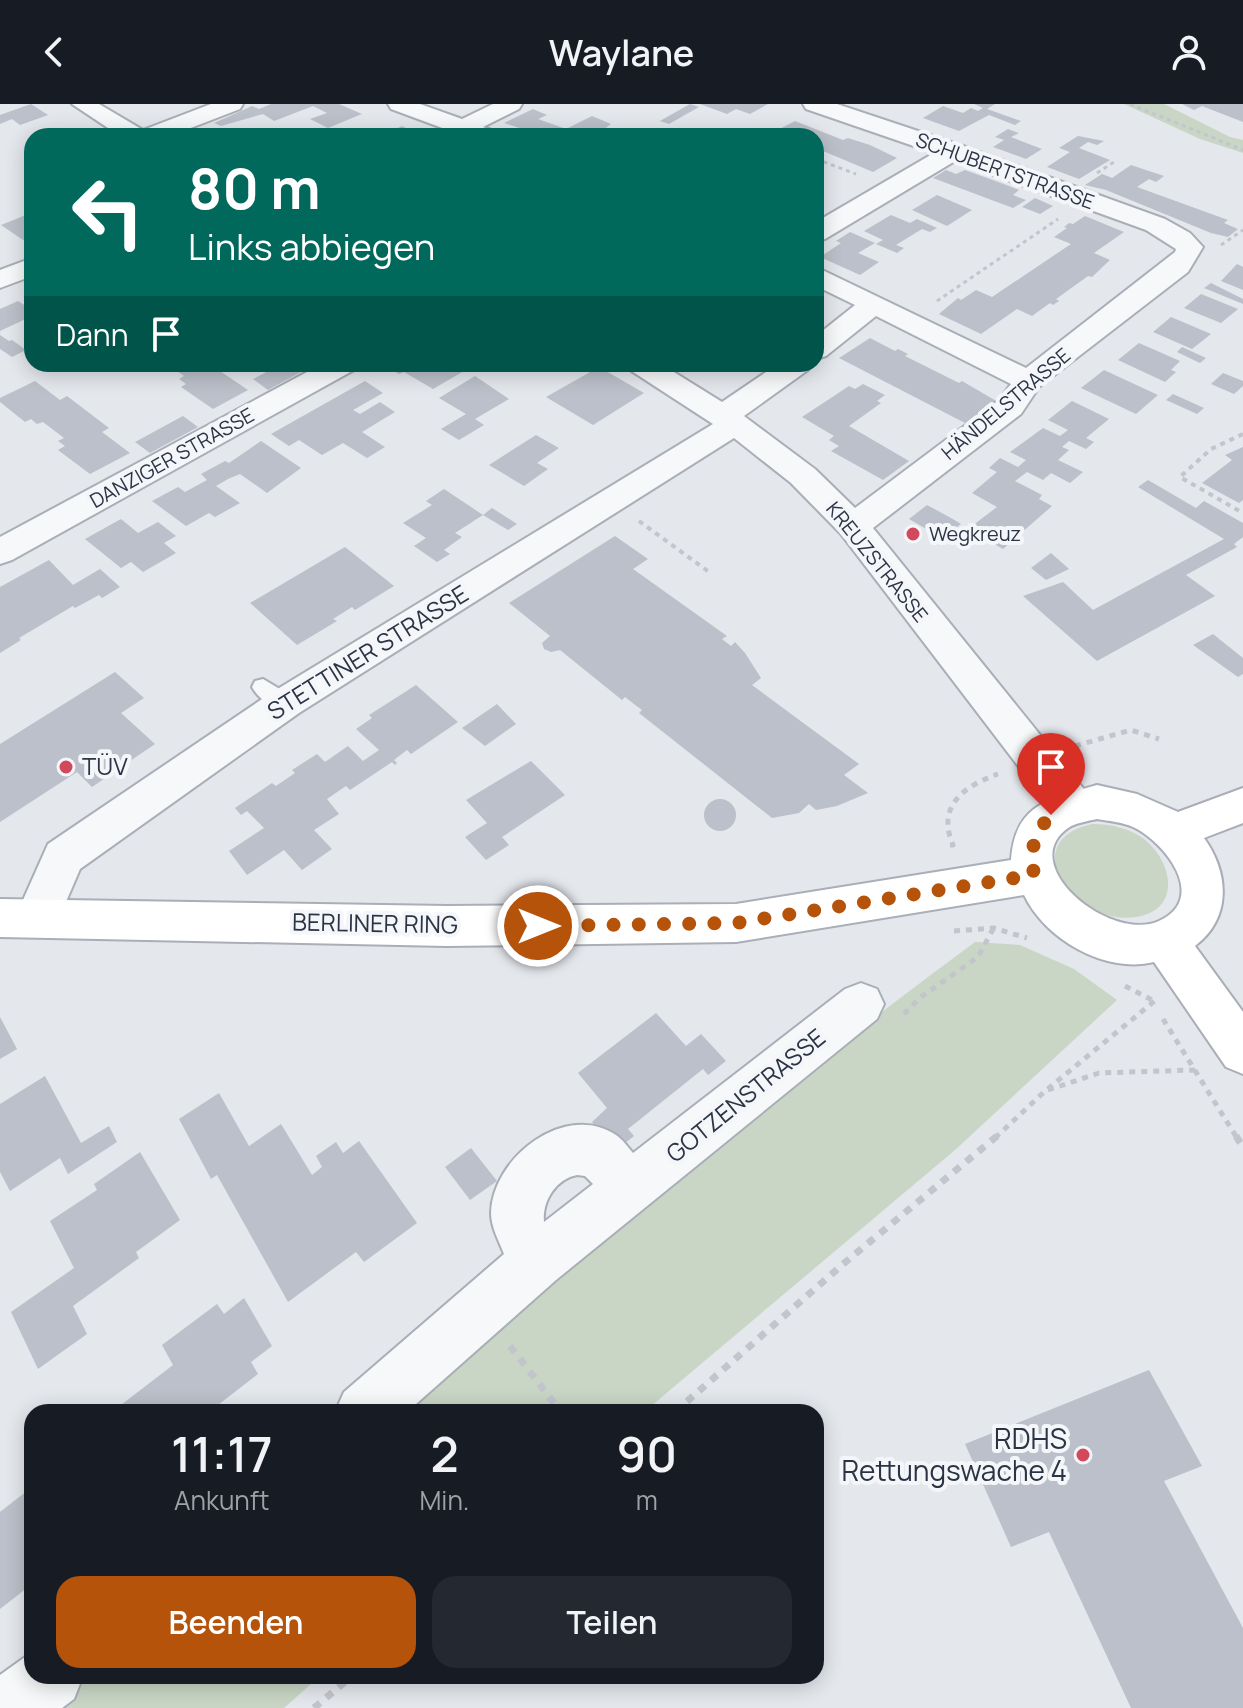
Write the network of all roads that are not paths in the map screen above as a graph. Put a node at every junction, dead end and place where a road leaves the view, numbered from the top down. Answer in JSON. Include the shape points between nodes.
{"nodes":[{"id":1,"x":83,"y":104,"type":"edge"},
{"id":2,"x":399,"y":104,"type":"edge"},
{"id":3,"x":511,"y":104,"type":"edge"},
{"id":4,"x":814,"y":104,"type":"edge"},
{"id":5,"x":222,"y":108,"type":"edge"},
{"id":6,"x":897,"y":111,"type":"dead end"},
{"id":7,"x":874,"y":124,"type":"junction"},
{"id":8,"x":464,"y":127,"type":"joint"},
{"id":9,"x":124,"y":128,"type":"edge"},
{"id":10,"x":170,"y":128,"type":"edge"},
{"id":11,"x":955,"y":151,"type":"junction"},
{"id":12,"x":824,"y":228,"type":"edge"},
{"id":13,"x":1190,"y":247,"type":"joint"},
{"id":14,"x":24,"y":270,"type":"edge"},
{"id":15,"x":824,"y":279,"type":"edge"},
{"id":16,"x":0,"y":280,"type":"edge"},
{"id":17,"x":872,"y":305,"type":"junction"},
{"id":18,"x":824,"y":344,"type":"edge"},
{"id":19,"x":328,"y":372,"type":"edge"},
{"id":20,"x":653,"y":372,"type":"edge"},
{"id":21,"x":788,"y":372,"type":"edge"},
{"id":22,"x":1028,"y":381,"type":"junction"},
{"id":23,"x":729,"y":420,"type":"junction"},
{"id":24,"x":853,"y":526,"type":"junction"},
{"id":25,"x":8,"y":537,"type":"edge"},
{"id":26,"x":1072,"y":805,"type":"junction"},
{"id":27,"x":1243,"y":805,"type":"edge"},
{"id":28,"x":1173,"y":832,"type":"junction"},
{"id":29,"x":1034,"y":875,"type":"junction"},
{"id":30,"x":18,"y":918,"type":"edge"},
{"id":31,"x":1165,"y":941,"type":"junction"},
{"id":32,"x":861,"y":1004,"type":"dead end"},
{"id":33,"x":1225,"y":1060,"type":"edge"},
{"id":34,"x":630,"y":1188,"type":"junction"},
{"id":35,"x":537,"y":1261,"type":"junction"},
{"id":36,"x":373,"y":1404,"type":"edge"},
{"id":37,"x":41,"y":1684,"type":"edge"},
{"id":38,"x":11,"y":1708,"type":"edge"}],
"edges":[{"from":1,"to":9,"type":"street"},
{"from":2,"to":8,"type":"street"},
{"from":3,"to":8,"type":"street"},
{"from":4,"to":7,"type":"street","name":"SCHUBERTSTRASSE"},
{"from":5,"to":10,"type":"street"},
{"from":6,"to":7,"type":"street"},
{"from":7,"to":11,"type":"street","name":"SCHUBERTSTRASSE"},
{"from":11,"to":12,"type":"street"},
{"from":11,"to":13,"type":"street","name":"SCHUBERTSTRASSE","via":[[1171,233]]},
{"from":13,"to":22,"type":"street","name":"HÄNDELSTRASSE","via":[[1178,266]]},
{"from":14,"to":16,"type":"street"},
{"from":15,"to":17,"type":"street"},
{"from":17,"to":18,"type":"street"},
{"from":17,"to":22,"type":"street"},
{"from":19,"to":25,"type":"street","name":"DANZIGER STRASSE"},
{"from":20,"to":23,"type":"street","name":"KREUZSTRASSE"},
{"from":21,"to":23,"type":"street","name":"STETTINER STRASSE"},
{"from":22,"to":24,"type":"street","name":"HÄNDELSTRASSE","via":[[1010,407]]},
{"from":23,"to":24,"type":"street","name":"KREUZSTRASSE","via":[[803,476]]},
{"from":23,"to":30,"type":"street","name":"STETTINER STRASSE","via":[[611,501],[274,695],[63,857]]},
{"from":24,"to":26,"type":"street","name":"KREUZSTRASSE"},
{"from":26,"to":28,"type":"main road","via":[[1123,806]]},
{"from":26,"to":29,"type":"main road","via":[[1051,815],[1037,831],[1031,852]]},
{"from":27,"to":28,"type":"main road"},
{"from":28,"to":31,"type":"main road","via":[[1201,872],[1204,894],[1199,914]]},
{"from":29,"to":30,"type":"main road","name":"BERLINER RING","via":[[736,923],[462,926]]},
{"from":29,"to":31,"type":"main road","via":[[1045,897],[1086,932],[1113,942]]},
{"from":31,"to":33,"type":"main road"},
{"from":32,"to":34,"type":"street","name":"GOTZENSTRASSE"},
{"from":34,"to":35,"type":"street","name":"GOTZENSTRASSE"},
{"from":34,"to":35,"type":"street","via":[[599,1153],[575,1150],[553,1157],[530,1178],[519,1200],[517,1221]]},
{"from":35,"to":36,"type":"street","name":"GOTZENSTRASSE"},
{"from":37,"to":38,"type":"street"}]}
